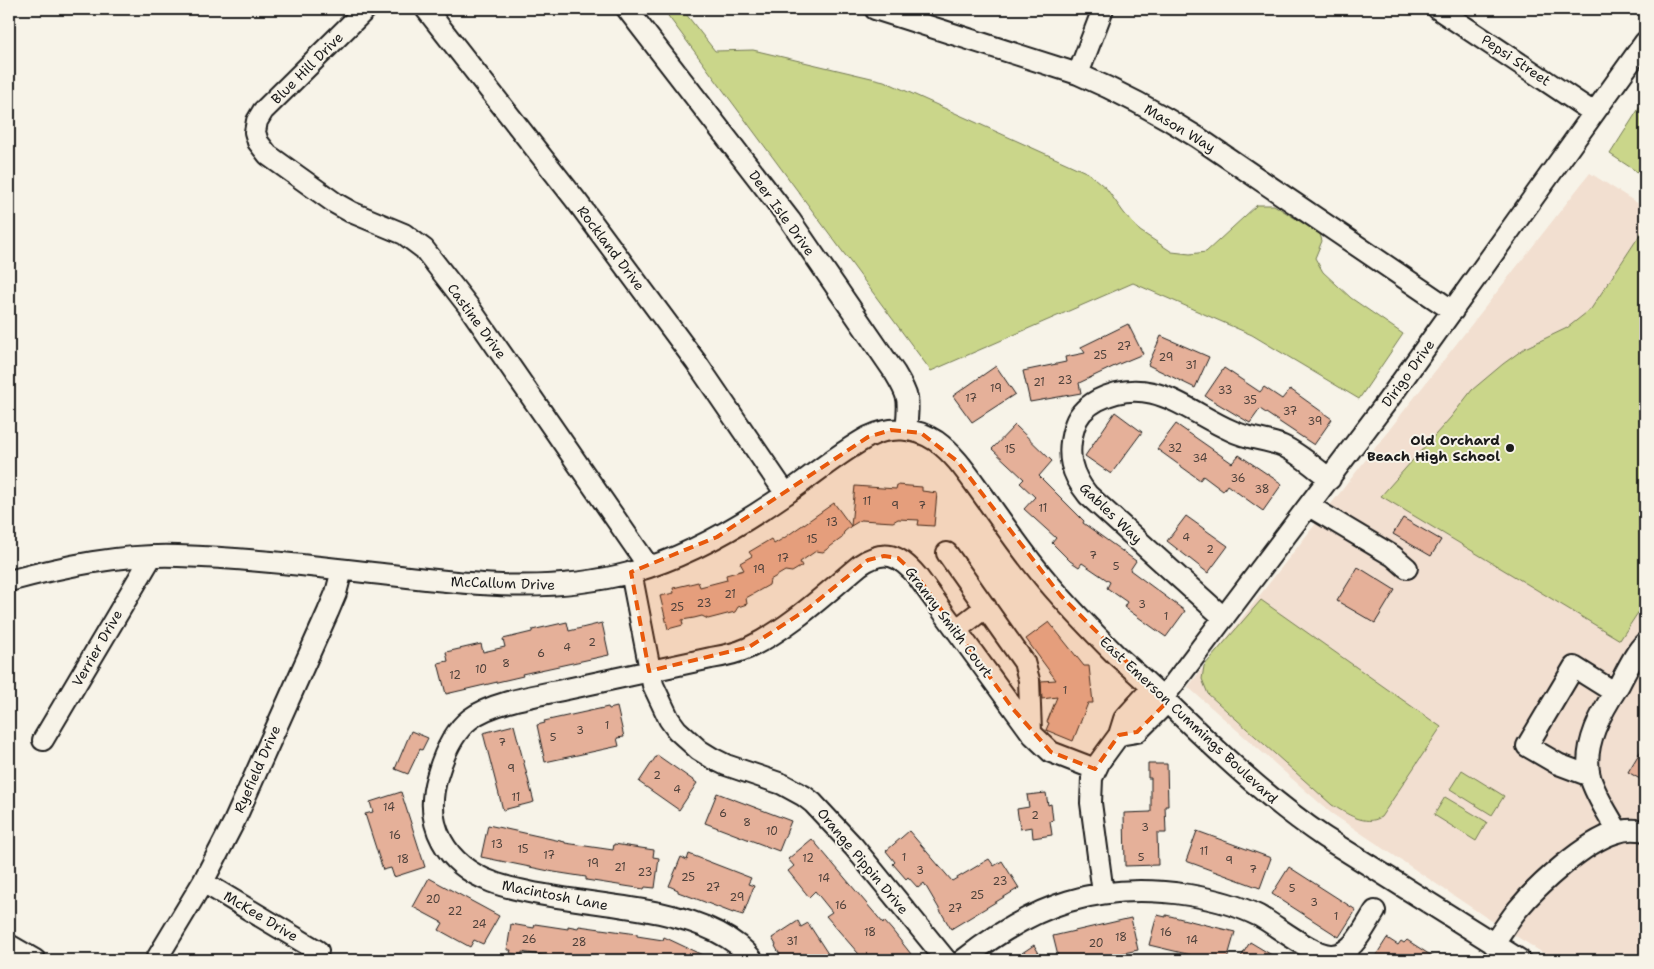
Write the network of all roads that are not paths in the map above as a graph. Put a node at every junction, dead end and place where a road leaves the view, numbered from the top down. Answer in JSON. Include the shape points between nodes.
{"nodes":[{"id":1,"x":366,"y":9,"type":"edge"},
{"id":2,"x":426,"y":9,"type":"edge"},
{"id":3,"x":627,"y":9,"type":"edge"},
{"id":4,"x":875,"y":9,"type":"edge"},
{"id":5,"x":1103,"y":9,"type":"edge"},
{"id":6,"x":1438,"y":9,"type":"edge"},
{"id":7,"x":1645,"y":42,"type":"edge"},
{"id":8,"x":1078,"y":74,"type":"junction"},
{"id":9,"x":1594,"y":113,"type":"junction"},
{"id":10,"x":255,"y":132,"type":"joint"},
{"id":11,"x":1453,"y":311,"type":"junction"},
{"id":12,"x":906,"y":430,"type":"junction"},
{"id":13,"x":1330,"y":479,"type":"junction"},
{"id":14,"x":786,"y":494,"type":"junction"},
{"id":15,"x":1309,"y":506,"type":"junction"},
{"id":16,"x":947,"y":553,"type":"dead end"},
{"id":17,"x":152,"y":556,"type":"junction"},
{"id":18,"x":1407,"y":568,"type":"dead end"},
{"id":19,"x":342,"y":570,"type":"junction"},
{"id":20,"x":640,"y":570,"type":"junction"},
{"id":21,"x":9,"y":581,"type":"edge"},
{"id":22,"x":986,"y":607,"type":"junction"},
{"id":23,"x":1224,"y":618,"type":"junction"},
{"id":24,"x":956,"y":630,"type":"junction"},
{"id":25,"x":1645,"y":643,"type":"edge"},
{"id":26,"x":649,"y":671,"type":"junction"},
{"id":27,"x":1614,"y":692,"type":"junction"},
{"id":28,"x":1161,"y":696,"type":"junction"},
{"id":29,"x":1031,"y":732,"type":"junction"},
{"id":30,"x":43,"y":740,"type":"dead end"},
{"id":31,"x":1095,"y":769,"type":"junction"},
{"id":32,"x":1590,"y":776,"type":"junction"},
{"id":33,"x":1645,"y":831,"type":"edge"},
{"id":34,"x":1618,"y":832,"type":"junction"},
{"id":35,"x":203,"y":882,"type":"junction"},
{"id":36,"x":1103,"y":893,"type":"junction"},
{"id":37,"x":1375,"y":912,"type":"dead end"},
{"id":38,"x":1493,"y":944,"type":"junction"},
{"id":39,"x":9,"y":945,"type":"edge"},
{"id":40,"x":318,"y":951,"type":"dead end"},
{"id":41,"x":35,"y":960,"type":"edge"},
{"id":42,"x":156,"y":960,"type":"edge"},
{"id":43,"x":752,"y":960,"type":"edge"},
{"id":44,"x":946,"y":960,"type":"edge"},
{"id":45,"x":963,"y":960,"type":"edge"},
{"id":46,"x":1520,"y":960,"type":"edge"}],
"edges":[{"from":1,"to":10,"type":"street","name":"Blue Hill Drive","via":[[263,111]]},
{"from":2,"to":14,"type":"street","name":"Rockland Drive","via":[[578,203],[696,362]]},
{"from":3,"to":12,"type":"street","name":"Deer Isle Drive","via":[[790,220],[895,373],[908,397]]},
{"from":4,"to":8,"type":"street","name":"Mason Way"},
{"from":5,"to":8,"type":"street"},
{"from":6,"to":9,"type":"street","name":"Pepsi Street"},
{"from":7,"to":9,"type":"street","name":"Dirigo Drive"},
{"from":8,"to":11,"type":"street","name":"Mason Way","via":[[1159,113],[1197,137]]},
{"from":9,"to":11,"type":"street","name":"Dirigo Drive"},
{"from":10,"to":20,"type":"street","name":"Castine Drive","via":[[268,155],[318,192],[351,212],[404,234],[424,249],[469,307]]},
{"from":11,"to":13,"type":"street","name":"Dirigo Drive"},
{"from":12,"to":14,"type":"street","name":"McCallum Drive","via":[[883,431],[868,437]]},
{"from":12,"to":28,"type":"street","name":"East Emerson Cummings Boulevard","via":[[928,436],[947,450],[1045,578],[1097,635]]},
{"from":13,"to":15,"type":"street","name":"Dirigo Drive"},
{"from":13,"to":23,"type":"street","name":"Gables Way","via":[[1282,446],[1234,432],[1168,397],[1149,392],[1133,390],[1104,397],[1090,404],[1081,414],[1071,436],[1070,457],[1079,483],[1088,495]]},
{"from":14,"to":20,"type":"street","name":"McCallum Drive","via":[[717,537]]},
{"from":15,"to":18,"type":"street","via":[[1393,556]]},
{"from":15,"to":23,"type":"street","name":"Dirigo Drive"},
{"from":16,"to":22,"type":"street"},
{"from":17,"to":19,"type":"street","name":"McCallum Drive","via":[[218,558]]},
{"from":17,"to":21,"type":"street","name":"McCallum Drive","via":[[100,560]]},
{"from":17,"to":30,"type":"street","name":"Verrier Drive"},
{"from":19,"to":20,"type":"street","name":"McCallum Drive","via":[[514,586],[578,584]]},
{"from":19,"to":35,"type":"street","name":"Ryefield Drive","via":[[324,621],[234,822]]},
{"from":20,"to":26,"type":"street","name":"Orange Pippin Drive"},
{"from":22,"to":24,"type":"street"},
{"from":22,"to":29,"type":"street","via":[[1021,656],[1028,672]]},
{"from":23,"to":28,"type":"street","name":"Dirigo Drive"},
{"from":24,"to":26,"type":"street","name":"Granny Smith Court","via":[[905,563],[898,558],[877,557],[868,560],[806,610],[748,648]]},
{"from":24,"to":29,"type":"street","name":"Granny Smith Court"},
{"from":25,"to":27,"type":"street"},
{"from":26,"to":43,"type":"street","name":"Macintosh Lane","via":[[522,699],[469,719],[450,742],[442,759],[432,797],[437,831],[446,849],[461,866],[492,882],[682,919],[730,940]]},
{"from":26,"to":44,"type":"street","name":"Orange Pippin Drive","via":[[669,718],[688,740],[726,765],[782,784],[814,803]]},
{"from":27,"to":32,"type":"street","via":[[1593,734]]},
{"from":27,"to":32,"type":"street","via":[[1574,667],[1527,746],[1558,764]]},
{"from":28,"to":31,"type":"street","name":"Dirigo Drive","via":[[1124,718],[1119,735]]},
{"from":28,"to":38,"type":"street","name":"East Emerson Cummings Boulevard","via":[[1252,782],[1299,820]]},
{"from":29,"to":31,"type":"street","name":"Granny Smith Court","via":[[1051,752]]},
{"from":31,"to":36,"type":"street","via":[[1091,803]]},
{"from":32,"to":34,"type":"street"},
{"from":33,"to":34,"type":"street"},
{"from":34,"to":38,"type":"street","via":[[1589,847],[1543,884],[1518,909]]},
{"from":35,"to":40,"type":"street","name":"McKee Drive"},
{"from":35,"to":42,"type":"street","name":"Ryefield Drive"},
{"from":36,"to":37,"type":"street","via":[[1159,891],[1228,904],[1260,916],[1310,948],[1328,955],[1340,954],[1350,948]]},
{"from":36,"to":45,"type":"street","via":[[1068,901],[1027,918]]},
{"from":38,"to":46,"type":"street","name":"East Emerson Cummings Boulevard"},
{"from":39,"to":41,"type":"street"}]}
